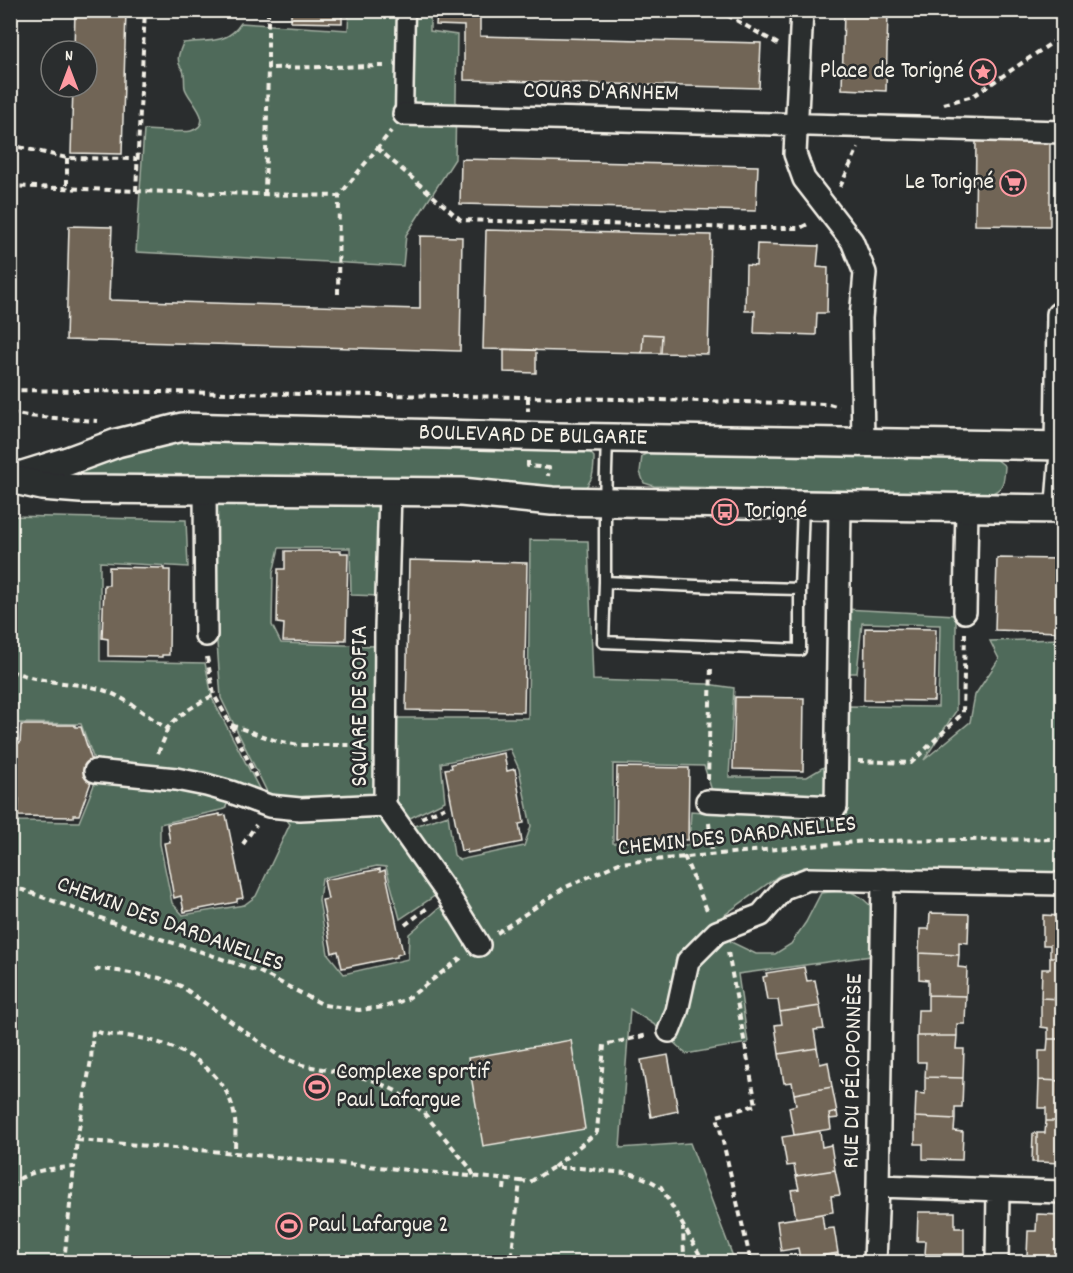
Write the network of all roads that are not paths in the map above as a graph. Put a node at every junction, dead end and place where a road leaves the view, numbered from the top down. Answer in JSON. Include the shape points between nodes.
{"nodes":[{"id":1,"x":406,"y":10,"type":"edge"},
{"id":2,"x":802,"y":10,"type":"edge"},
{"id":3,"x":404,"y":114,"type":"joint"},
{"id":4,"x":796,"y":124,"type":"junction"},
{"id":5,"x":1062,"y":132,"type":"edge"},
{"id":6,"x":1062,"y":314,"type":"edge"},
{"id":7,"x":607,"y":437,"type":"junction"},
{"id":8,"x":863,"y":442,"type":"junction"},
{"id":9,"x":1059,"y":446,"type":"edge"},
{"id":10,"x":10,"y":479,"type":"edge"},
{"id":11,"x":205,"y":489,"type":"junction"},
{"id":12,"x":390,"y":492,"type":"junction"},
{"id":13,"x":605,"y":502,"type":"junction"},
{"id":14,"x":803,"y":505,"type":"junction"},
{"id":15,"x":840,"y":506,"type":"junction"},
{"id":16,"x":967,"y":508,"type":"junction"},
{"id":17,"x":1057,"y":509,"type":"edge"},
{"id":18,"x":605,"y":582,"type":"junction"},
{"id":19,"x":800,"y":589,"type":"junction"},
{"id":20,"x":965,"y":612,"type":"road end"},
{"id":21,"x":206,"y":636,"type":"road end"},
{"id":22,"x":95,"y":771,"type":"dead end"},
{"id":23,"x":707,"y":801,"type":"road end"},
{"id":24,"x":385,"y":805,"type":"junction"},
{"id":25,"x":883,"y":880,"type":"junction"},
{"id":26,"x":1062,"y":884,"type":"edge"},
{"id":27,"x":479,"y":945,"type":"road end"},
{"id":28,"x":669,"y":1031,"type":"road end"},
{"id":29,"x":878,"y":1186,"type":"junction"},
{"id":30,"x":998,"y":1191,"type":"junction"},
{"id":31,"x":1062,"y":1192,"type":"edge"},
{"id":32,"x":875,"y":1263,"type":"edge"},
{"id":33,"x":997,"y":1263,"type":"edge"}],
"edges":[{"from":1,"to":3,"type":"street"},
{"from":2,"to":4,"type":"street"},
{"from":3,"to":4,"type":"street","name":"COURS D'ARNHEM"},
{"from":4,"to":5,"type":"street"},
{"from":4,"to":8,"type":"street","via":[[795,154],[804,180],[852,242],[865,273],[861,318]]},
{"from":6,"to":9,"type":"street","via":[[1058,314]]},
{"from":7,"to":8,"type":"street","name":"BOULEVARD DE BULGARIE"},
{"from":7,"to":10,"type":"street","name":"BOULEVARD DE BULGARIE","via":[[182,428],[117,443]]},
{"from":7,"to":13,"type":"lane"},
{"from":8,"to":9,"type":"street","name":"BOULEVARD DE BULGARIE"},
{"from":9,"to":17,"type":"lane"},
{"from":10,"to":11,"type":"street","name":"BOULEVARD DE BULGARIE","via":[[81,489]]},
{"from":11,"to":12,"type":"street","name":"BOULEVARD DE BULGARIE"},
{"from":11,"to":21,"type":"street"},
{"from":12,"to":13,"type":"street","name":"BOULEVARD DE BULGARIE","via":[[460,492]]},
{"from":12,"to":24,"type":"street","name":"SQUARE DE SOFIA"},
{"from":13,"to":14,"type":"street","name":"BOULEVARD DE BULGARIE"},
{"from":13,"to":18,"type":"lane"},
{"from":14,"to":15,"type":"street","name":"BOULEVARD DE BULGARIE"},
{"from":14,"to":19,"type":"lane"},
{"from":15,"to":16,"type":"street","name":"BOULEVARD DE BULGARIE"},
{"from":15,"to":23,"type":"street","via":[[836,807]]},
{"from":16,"to":17,"type":"street","name":"BOULEVARD DE BULGARIE"},
{"from":16,"to":20,"type":"street"},
{"from":18,"to":19,"type":"lane"},
{"from":18,"to":19,"type":"lane","via":[[603,642],[800,650]]},
{"from":22,"to":24,"type":"street","name":"SQUARE DE SOFIA","via":[[176,778],[223,789],[269,806],[300,809]]},
{"from":24,"to":27,"type":"street"},
{"from":25,"to":26,"type":"street"},
{"from":25,"to":28,"type":"street","via":[[808,879],[784,888],[761,915],[717,932],[688,962]]},
{"from":25,"to":29,"type":"street","name":"RUE DU PÉLOPONNÈSE"},
{"from":29,"to":30,"type":"street","name":"RUE DU PÉLOPONNÈSE"},
{"from":29,"to":32,"type":"street"},
{"from":30,"to":31,"type":"street","name":"RUE DU PÉLOPONNÈSE"},
{"from":30,"to":33,"type":"street"}]}
